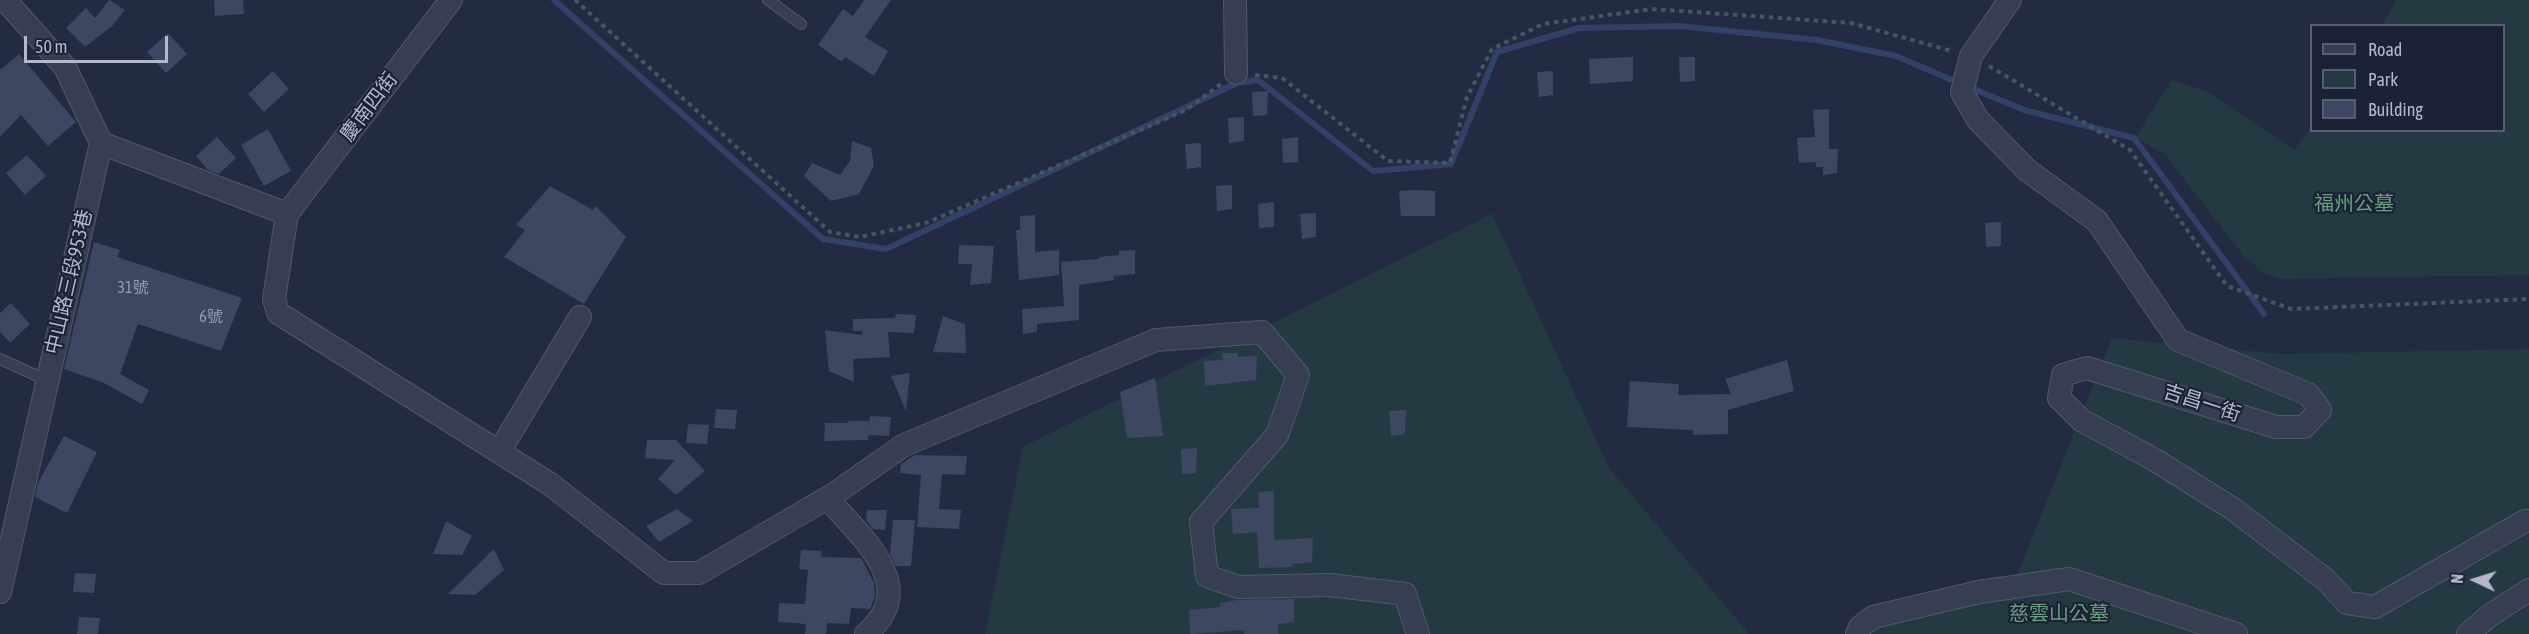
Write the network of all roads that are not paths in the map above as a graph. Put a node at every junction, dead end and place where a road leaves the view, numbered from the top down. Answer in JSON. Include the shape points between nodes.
{"nodes":[{"id":1,"x":5,"y":0,"type":"edge"},
{"id":2,"x":451,"y":0,"type":"edge"},
{"id":3,"x":768,"y":0,"type":"edge"},
{"id":4,"x":1235,"y":0,"type":"edge"},
{"id":5,"x":2010,"y":0,"type":"edge"},
{"id":6,"x":801,"y":24,"type":"dead end"},
{"id":7,"x":1236,"y":73,"type":"road end"},
{"id":8,"x":101,"y":143,"type":"junction"},
{"id":9,"x":287,"y":214,"type":"junction"},
{"id":10,"x":580,"y":317,"type":"dead end"},
{"id":11,"x":0,"y":359,"type":"edge"},
{"id":12,"x":46,"y":380,"type":"junction"},
{"id":13,"x":499,"y":452,"type":"junction"},
{"id":14,"x":827,"y":498,"type":"junction"},
{"id":15,"x":2529,"y":521,"type":"edge"},
{"id":16,"x":2529,"y":590,"type":"edge"},
{"id":17,"x":0,"y":592,"type":"edge"},
{"id":18,"x":866,"y":634,"type":"edge"},
{"id":19,"x":1418,"y":634,"type":"edge"},
{"id":20,"x":1857,"y":634,"type":"edge"},
{"id":21,"x":2236,"y":634,"type":"edge"},
{"id":22,"x":2468,"y":634,"type":"edge"}],
"edges":[{"from":1,"to":8,"type":"street","via":[[65,67]]},
{"from":2,"to":9,"type":"street","name":"慶南四街"},
{"from":3,"to":6,"type":"lane"},
{"from":4,"to":7,"type":"street"},
{"from":5,"to":15,"type":"street","name":"吉昌一街","via":[[1971,56],[1962,92],[1978,120],[2027,170],[2097,221],[2178,340],[2308,394],[2319,410],[2304,427],[2277,428],[2086,368],[2063,375],[2059,398],[2081,420],[2233,509],[2326,580],[2347,603],[2375,607]]},
{"from":8,"to":9,"type":"street"},
{"from":8,"to":12,"type":"street","name":"中山路三段953巷"},
{"from":9,"to":13,"type":"street","via":[[274,298],[278,313]]},
{"from":10,"to":13,"type":"street"},
{"from":11,"to":12,"type":"lane"},
{"from":12,"to":17,"type":"street","name":"中山路三段953巷"},
{"from":13,"to":14,"type":"street","via":[[550,484],[664,573],[699,573]]},
{"from":14,"to":18,"type":"street","via":[[871,548],[886,575],[887,605],[875,627]]},
{"from":14,"to":19,"type":"street","via":[[904,445],[1156,340],[1262,332],[1298,375],[1277,435],[1201,522],[1208,576],[1238,587],[1330,585],[1405,594]]},
{"from":16,"to":22,"type":"street"},
{"from":20,"to":21,"type":"street","via":[[1873,618],[1979,592],[2068,579]]}]}
